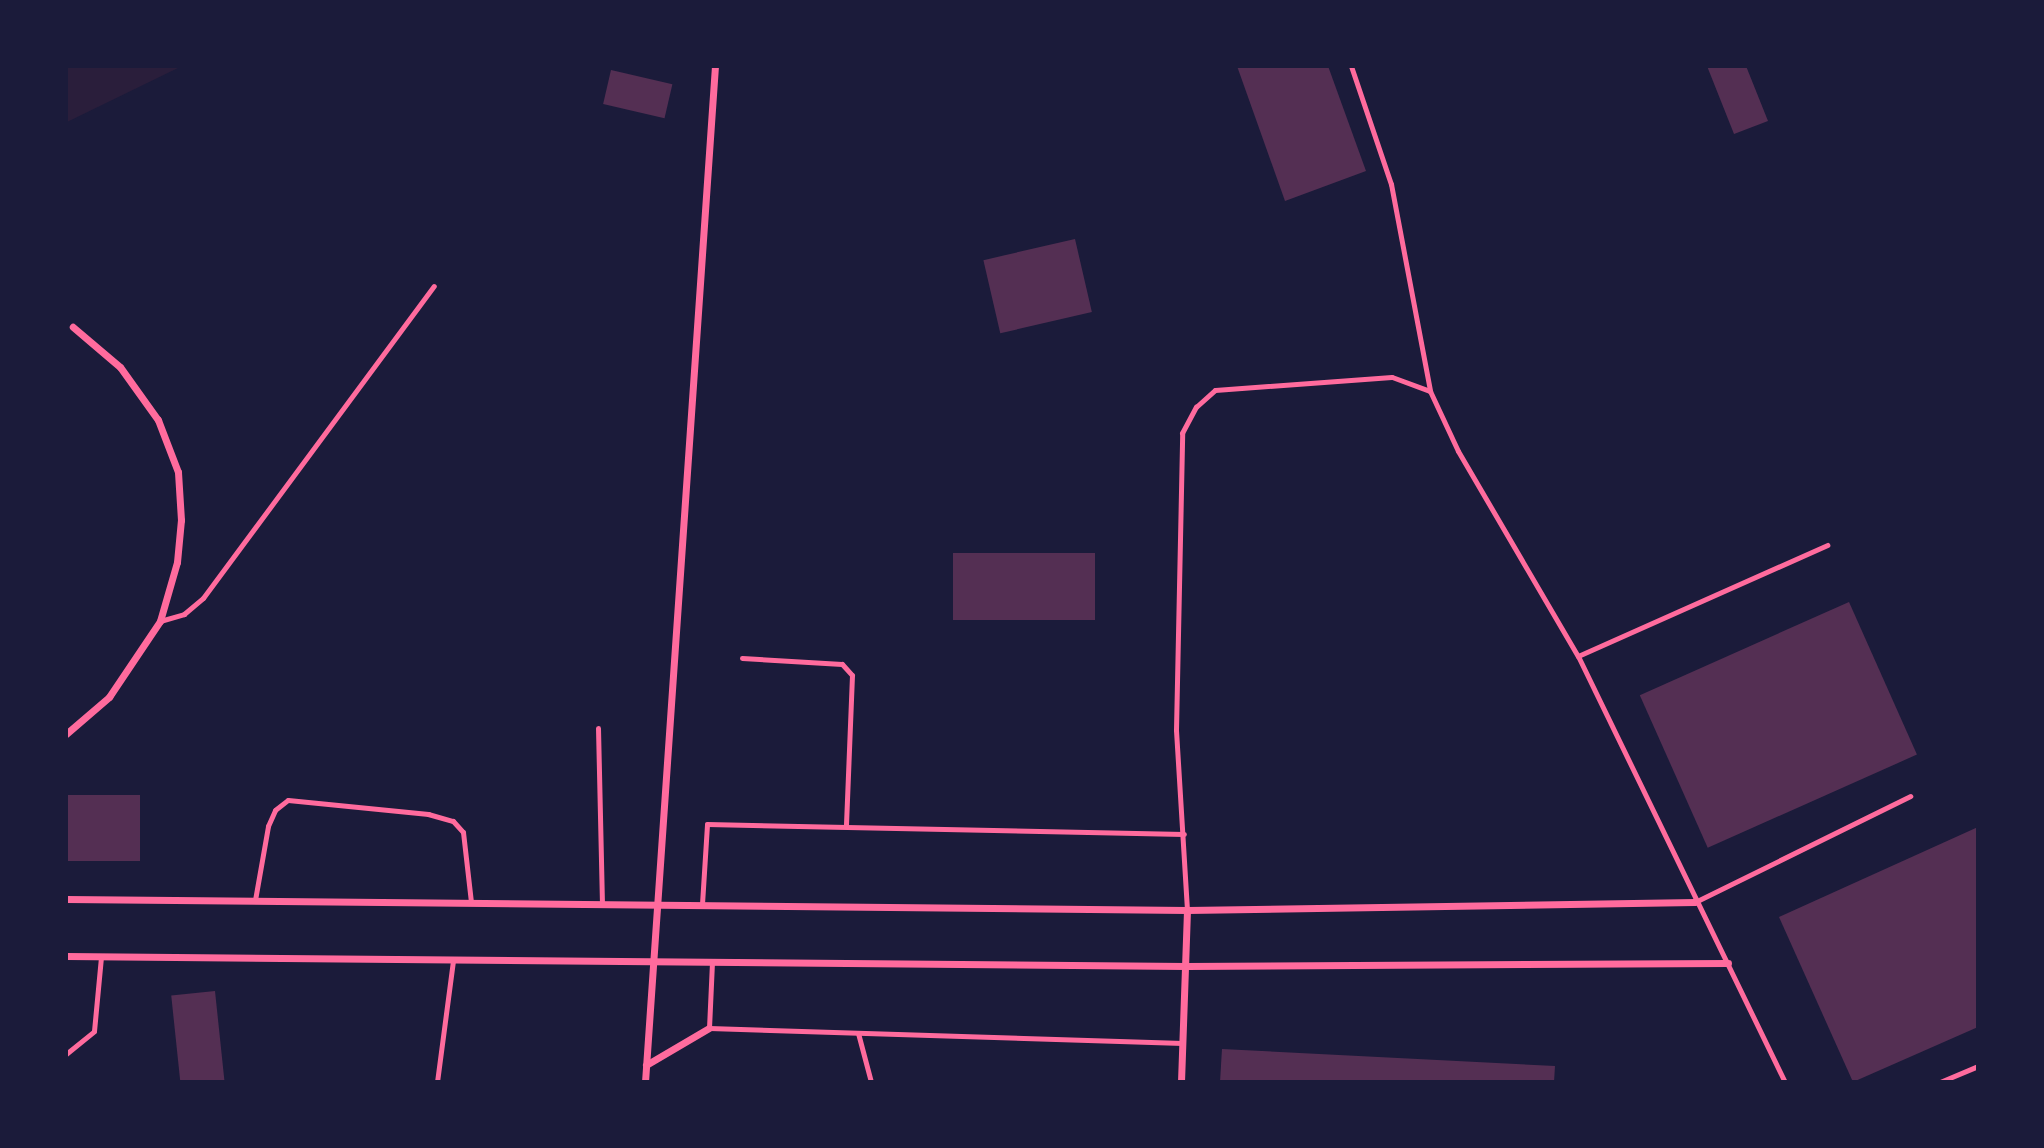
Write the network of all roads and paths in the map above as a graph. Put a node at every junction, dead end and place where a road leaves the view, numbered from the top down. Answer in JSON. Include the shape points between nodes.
{"nodes":[{"id":1,"x":715,"y":66,"type":"edge"},
{"id":2,"x":1350,"y":66,"type":"edge"},
{"id":3,"x":434,"y":286,"type":"dead end"},
{"id":4,"x":73,"y":327,"type":"dead end"},
{"id":5,"x":1430,"y":391,"type":"junction"},
{"id":6,"x":1827,"y":545,"type":"dead end"},
{"id":7,"x":160,"y":621,"type":"junction"},
{"id":8,"x":1578,"y":656,"type":"junction"},
{"id":9,"x":743,"y":658,"type":"dead end"},
{"id":10,"x":598,"y":728,"type":"dead end"},
{"id":11,"x":66,"y":734,"type":"edge"},
{"id":12,"x":1910,"y":796,"type":"dead end"},
{"id":13,"x":846,"y":826,"type":"junction"},
{"id":14,"x":1184,"y":834,"type":"junction"},
{"id":15,"x":66,"y":899,"type":"edge"},
{"id":16,"x":255,"y":900,"type":"junction"},
{"id":17,"x":471,"y":902,"type":"junction"},
{"id":18,"x":1695,"y":902,"type":"junction"},
{"id":19,"x":602,"y":903,"type":"junction"},
{"id":20,"x":657,"y":904,"type":"junction"},
{"id":21,"x":702,"y":904,"type":"junction"},
{"id":22,"x":1187,"y":910,"type":"junction"},
{"id":23,"x":66,"y":956,"type":"edge"},
{"id":24,"x":101,"y":957,"type":"junction"},
{"id":25,"x":453,"y":960,"type":"junction"},
{"id":26,"x":655,"y":962,"type":"junction"},
{"id":27,"x":712,"y":962,"type":"junction"},
{"id":28,"x":1728,"y":963,"type":"junction"},
{"id":29,"x":1186,"y":966,"type":"junction"},
{"id":30,"x":709,"y":1028,"type":"junction"},
{"id":31,"x":858,"y":1032,"type":"junction"},
{"id":32,"x":1183,"y":1043,"type":"junction"},
{"id":33,"x":66,"y":1054,"type":"edge"},
{"id":34,"x":646,"y":1065,"type":"junction"},
{"id":35,"x":1978,"y":1066,"type":"edge"},
{"id":36,"x":437,"y":1082,"type":"edge"},
{"id":37,"x":645,"y":1082,"type":"edge"},
{"id":38,"x":871,"y":1082,"type":"edge"},
{"id":39,"x":1181,"y":1082,"type":"edge"},
{"id":40,"x":1785,"y":1082,"type":"edge"},
{"id":41,"x":1940,"y":1082,"type":"edge"}],
"edges":[{"from":1,"to":20,"type":"street"},
{"from":2,"to":5,"type":"lane","via":[[1391,184]]},
{"from":3,"to":7,"type":"lane","via":[[203,598],[184,614]]},
{"from":4,"to":7,"type":"street","via":[[120,367],[158,420],[178,472],[181,520],[177,562]]},
{"from":5,"to":8,"type":"lane","via":[[1458,451]]},
{"from":5,"to":14,"type":"lane","via":[[1392,377],[1215,390],[1196,407],[1182,433],[1176,730]]},
{"from":6,"to":8,"type":"lane"},
{"from":7,"to":11,"type":"street","via":[[109,697]]},
{"from":8,"to":18,"type":"lane"},
{"from":9,"to":13,"type":"lane","via":[[842,664],[852,675]]},
{"from":10,"to":19,"type":"lane"},
{"from":12,"to":18,"type":"lane"},
{"from":13,"to":14,"type":"lane"},
{"from":13,"to":21,"type":"lane","via":[[708,824]]},
{"from":14,"to":22,"type":"lane"},
{"from":15,"to":16,"type":"street"},
{"from":16,"to":17,"type":"street"},
{"from":16,"to":17,"type":"lane","via":[[268,826],[275,810],[288,800],[428,814],[453,821],[463,832]]},
{"from":17,"to":19,"type":"street"},
{"from":18,"to":22,"type":"street"},
{"from":18,"to":28,"type":"lane"},
{"from":19,"to":20,"type":"street"},
{"from":20,"to":21,"type":"street"},
{"from":20,"to":26,"type":"street"},
{"from":21,"to":22,"type":"street"},
{"from":22,"to":29,"type":"street"},
{"from":23,"to":24,"type":"street"},
{"from":24,"to":25,"type":"street"},
{"from":24,"to":33,"type":"lane","via":[[94,1031]]},
{"from":25,"to":26,"type":"street"},
{"from":25,"to":36,"type":"lane"},
{"from":26,"to":27,"type":"street"},
{"from":26,"to":34,"type":"street"},
{"from":27,"to":29,"type":"street"},
{"from":27,"to":30,"type":"lane"},
{"from":28,"to":29,"type":"street"},
{"from":28,"to":40,"type":"lane"},
{"from":29,"to":32,"type":"street"},
{"from":30,"to":31,"type":"lane"},
{"from":30,"to":34,"type":"street"},
{"from":31,"to":32,"type":"lane"},
{"from":31,"to":38,"type":"lane"},
{"from":32,"to":39,"type":"street"},
{"from":34,"to":37,"type":"street"},
{"from":35,"to":41,"type":"lane"}]}
